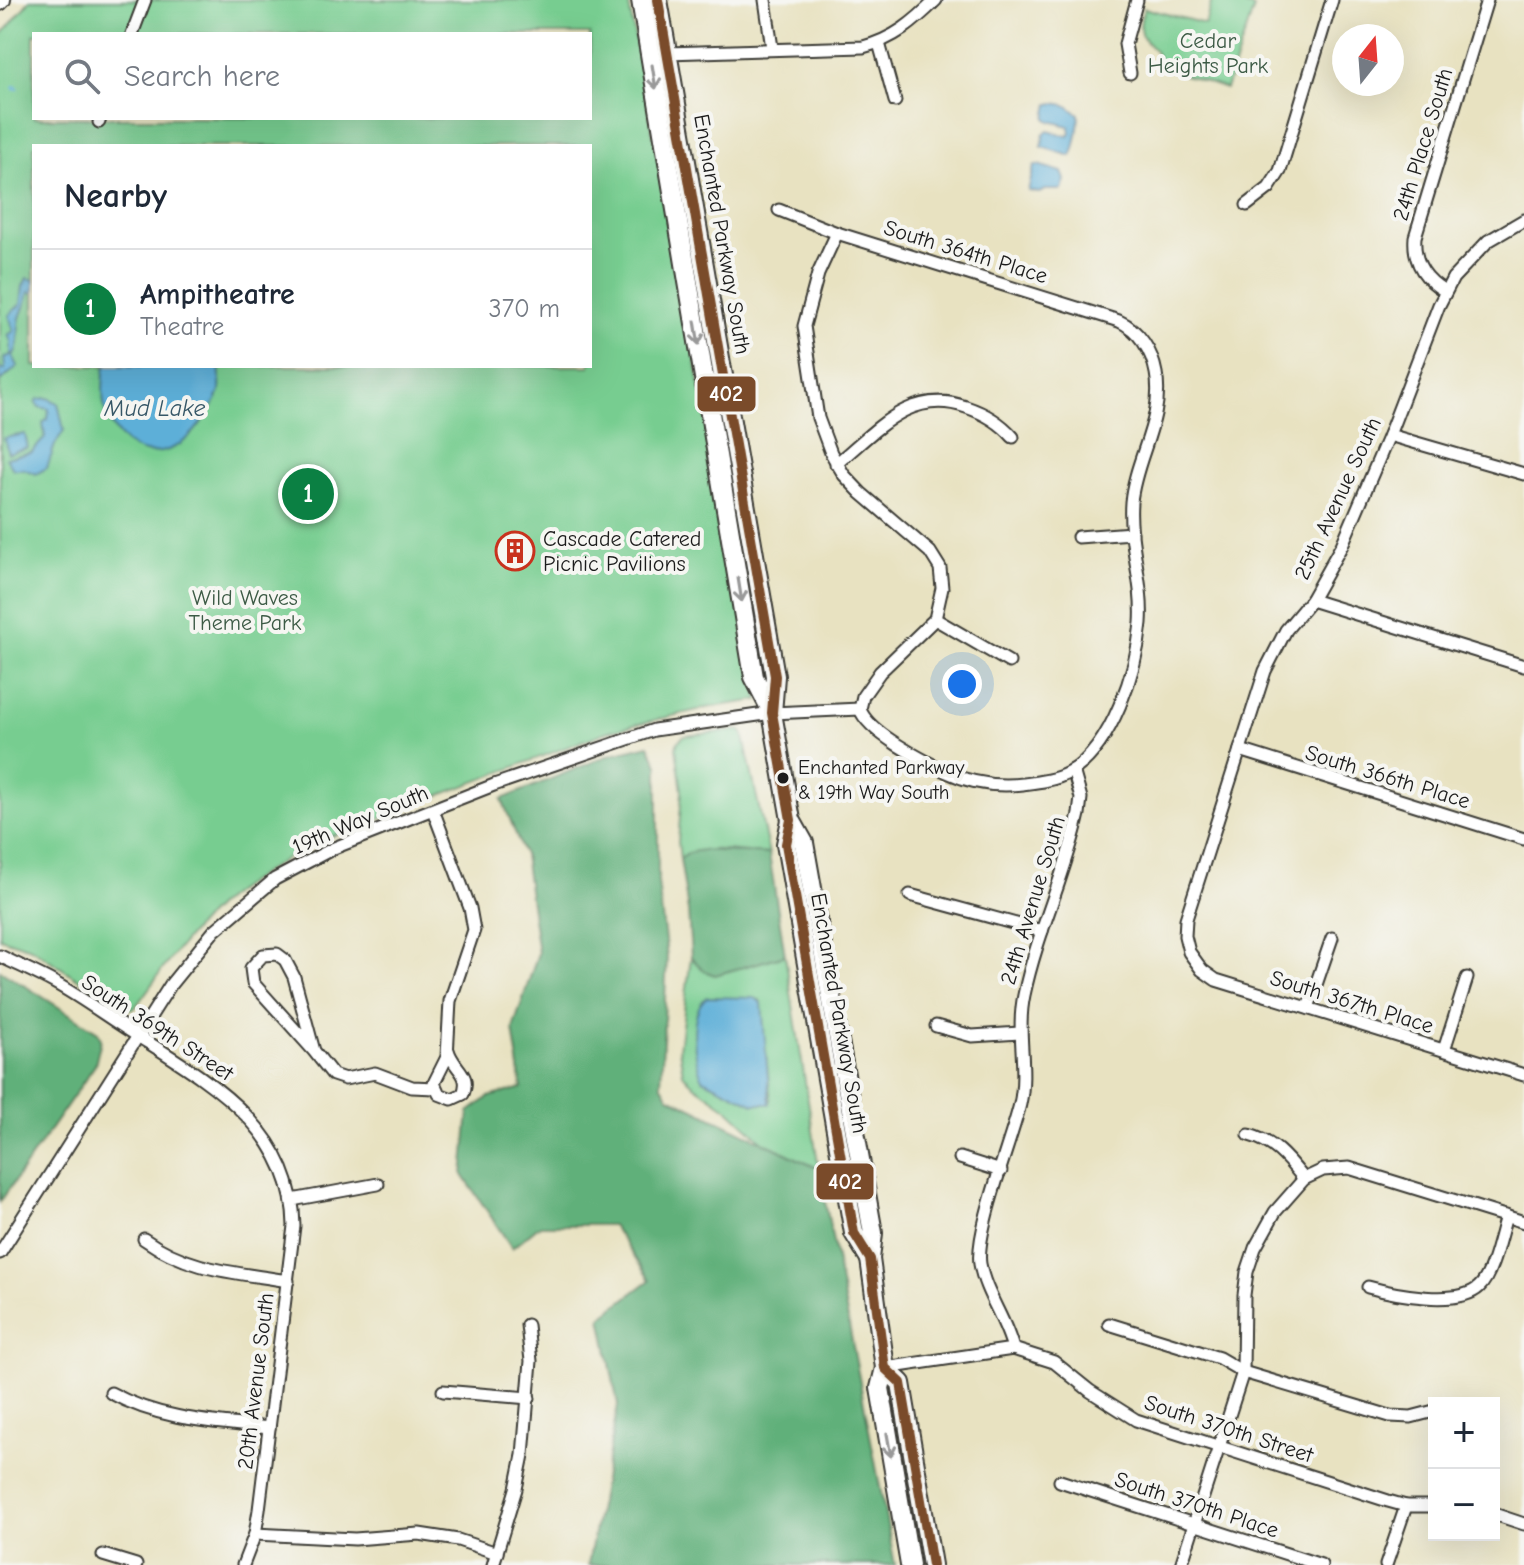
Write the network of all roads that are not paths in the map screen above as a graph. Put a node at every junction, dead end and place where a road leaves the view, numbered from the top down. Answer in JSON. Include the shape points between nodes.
{"nodes":[{"id":1,"x":145,"y":0,"type":"edge"},
{"id":2,"x":641,"y":0,"type":"edge"},
{"id":3,"x":648,"y":0,"type":"edge"},
{"id":4,"x":658,"y":0,"type":"edge"},
{"id":5,"x":765,"y":0,"type":"edge"},
{"id":6,"x":936,"y":0,"type":"edge"},
{"id":7,"x":1137,"y":0,"type":"edge"},
{"id":8,"x":1332,"y":0,"type":"edge"},
{"id":9,"x":1487,"y":0,"type":"edge"},
{"id":10,"x":133,"y":32,"type":"edge"},
{"id":11,"x":879,"y":43,"type":"junction"},
{"id":12,"x":772,"y":48,"type":"junction"},
{"id":13,"x":667,"y":53,"type":"junction"},
{"id":14,"x":1130,"y":73,"type":"dead end"},
{"id":15,"x":895,"y":101,"type":"dead end"},
{"id":16,"x":1247,"y":205,"type":"dead end"},
{"id":17,"x":779,"y":210,"type":"dead end"},
{"id":18,"x":1524,"y":220,"type":"edge"},
{"id":19,"x":837,"y":233,"type":"junction"},
{"id":20,"x":1445,"y":291,"type":"junction"},
{"id":21,"x":1389,"y":435,"type":"junction"},
{"id":22,"x":1013,"y":437,"type":"dead end"},
{"id":23,"x":836,"y":464,"type":"junction"},
{"id":24,"x":1524,"y":474,"type":"edge"},
{"id":25,"x":1132,"y":533,"type":"junction"},
{"id":26,"x":1078,"y":537,"type":"dead end"},
{"id":27,"x":1311,"y":600,"type":"junction"},
{"id":28,"x":935,"y":619,"type":"junction"},
{"id":29,"x":1009,"y":662,"type":"dead end"},
{"id":30,"x":1524,"y":666,"type":"edge"},
{"id":31,"x":860,"y":709,"type":"junction"},
{"id":32,"x":772,"y":713,"type":"junction"},
{"id":33,"x":1240,"y":750,"type":"junction"},
{"id":34,"x":1073,"y":770,"type":"junction"},
{"id":35,"x":433,"y":810,"type":"junction"},
{"id":36,"x":1524,"y":839,"type":"edge"},
{"id":37,"x":910,"y":895,"type":"dead end"},
{"id":38,"x":1042,"y":931,"type":"junction"},
{"id":39,"x":1332,"y":938,"type":"dead end"},
{"id":40,"x":1186,"y":944,"type":"joint"},
{"id":41,"x":0,"y":956,"type":"edge"},
{"id":42,"x":1467,"y":978,"type":"dead end"},
{"id":43,"x":1308,"y":1008,"type":"junction"},
{"id":44,"x":936,"y":1026,"type":"dead end"},
{"id":45,"x":1020,"y":1033,"type":"junction"},
{"id":46,"x":138,"y":1036,"type":"junction"},
{"id":47,"x":448,"y":1050,"type":"junction"},
{"id":48,"x":1444,"y":1050,"type":"junction"},
{"id":49,"x":314,"y":1051,"type":"junction"},
{"id":50,"x":1524,"y":1075,"type":"edge"},
{"id":51,"x":435,"y":1088,"type":"junction"},
{"id":52,"x":1249,"y":1135,"type":"dead end"},
{"id":53,"x":960,"y":1158,"type":"dead end"},
{"id":54,"x":1001,"y":1171,"type":"junction"},
{"id":55,"x":1304,"y":1179,"type":"junction"},
{"id":56,"x":378,"y":1184,"type":"dead end"},
{"id":57,"x":292,"y":1200,"type":"junction"},
{"id":58,"x":1506,"y":1216,"type":"junction"},
{"id":59,"x":1524,"y":1222,"type":"edge"},
{"id":60,"x":144,"y":1239,"type":"dead end"},
{"id":61,"x":0,"y":1253,"type":"edge"},
{"id":62,"x":288,"y":1281,"type":"junction"},
{"id":63,"x":1368,"y":1287,"type":"dead end"},
{"id":64,"x":1109,"y":1324,"type":"dead end"},
{"id":65,"x":527,"y":1325,"type":"dead end"},
{"id":66,"x":1013,"y":1349,"type":"junction"},
{"id":67,"x":885,"y":1368,"type":"junction"},
{"id":68,"x":1243,"y":1372,"type":"junction"},
{"id":69,"x":443,"y":1391,"type":"dead end"},
{"id":70,"x":111,"y":1393,"type":"dead end"},
{"id":71,"x":529,"y":1398,"type":"junction"},
{"id":72,"x":1428,"y":1413,"type":"edge"},
{"id":73,"x":269,"y":1428,"type":"junction"},
{"id":74,"x":1219,"y":1448,"type":"junction"},
{"id":75,"x":1060,"y":1481,"type":"dead end"},
{"id":76,"x":1406,"y":1506,"type":"junction"},
{"id":77,"x":1428,"y":1506,"type":"edge"},
{"id":78,"x":1500,"y":1516,"type":"edge"},
{"id":79,"x":1195,"y":1524,"type":"junction"},
{"id":80,"x":1524,"y":1524,"type":"edge"},
{"id":81,"x":255,"y":1534,"type":"junction"},
{"id":82,"x":103,"y":1555,"type":"dead end"},
{"id":83,"x":495,"y":1559,"type":"edge"},
{"id":84,"x":136,"y":1565,"type":"edge"},
{"id":85,"x":243,"y":1565,"type":"edge"},
{"id":86,"x":910,"y":1565,"type":"edge"},
{"id":87,"x":932,"y":1565,"type":"edge"},
{"id":88,"x":1181,"y":1565,"type":"edge"},
{"id":89,"x":1321,"y":1565,"type":"edge"},
{"id":90,"x":1386,"y":1565,"type":"edge"}],
"edges":[{"from":1,"to":10,"type":"street"},
{"from":2,"to":32,"type":"main road","name":"Enchanted Parkway South","one_way":true,"via":[[754,677]]},
{"from":3,"to":13,"type":"main road","via":[[654,38],[658,49]]},
{"from":4,"to":13,"type":"main road","name":"Enchanted Parkway South"},
{"from":5,"to":12,"type":"street"},
{"from":6,"to":11,"type":"street","via":[[900,33]]},
{"from":7,"to":14,"type":"street","via":[[1125,44]]},
{"from":8,"to":16,"type":"street","via":[[1280,171]]},
{"from":9,"to":20,"type":"street","name":"24th Place South","via":[[1415,237],[1423,272]]},
{"from":11,"to":12,"type":"street","via":[[843,49]]},
{"from":11,"to":15,"type":"street"},
{"from":12,"to":13,"type":"street"},
{"from":13,"to":32,"type":"main road","name":"Enchanted Parkway South","via":[[775,676]]},
{"from":17,"to":19,"type":"street","name":"South 364th Place"},
{"from":18,"to":20,"type":"street","name":"25th Avenue South","via":[[1475,252]]},
{"from":19,"to":23,"type":"street","via":[[811,295],[803,337],[818,418]]},
{"from":19,"to":25,"type":"street","name":"South 364th Place","via":[[1104,315],[1139,335],[1154,364],[1158,395],[1133,490]]},
{"from":20,"to":21,"type":"street","name":"25th Avenue South"},
{"from":21,"to":24,"type":"street"},
{"from":21,"to":27,"type":"street","name":"25th Avenue South","via":[[1342,545]]},
{"from":22,"to":23,"type":"street","via":[[997,422],[955,403],[915,404]]},
{"from":23,"to":28,"type":"street","via":[[935,559],[942,588]]},
{"from":25,"to":26,"type":"street"},
{"from":25,"to":34,"type":"street","via":[[1140,595],[1138,643],[1112,722]]},
{"from":27,"to":30,"type":"street"},
{"from":27,"to":33,"type":"street","name":"25th Avenue South","via":[[1276,647]]},
{"from":28,"to":29,"type":"street"},
{"from":28,"to":31,"type":"street","via":[[880,672]]},
{"from":31,"to":32,"type":"street"},
{"from":31,"to":34,"type":"street","via":[[867,721],[897,743],[967,781],[1026,784]]},
{"from":32,"to":35,"type":"street","name":"19th Way South","via":[[615,742]]},
{"from":32,"to":67,"type":"main road","name":"Enchanted Parkway South","via":[[791,820],[804,843],[873,1233],[870,1259]]},
{"from":33,"to":36,"type":"street","name":"South 366th Place"},
{"from":33,"to":40,"type":"street","name":"25th Avenue South","via":[[1188,909]]},
{"from":34,"to":38,"type":"street","name":"24th Avenue South","via":[[1081,807]]},
{"from":35,"to":46,"type":"street","name":"19th Way South","via":[[322,853],[258,891],[200,946]]},
{"from":35,"to":47,"type":"street","via":[[473,925],[450,1001]]},
{"from":37,"to":38,"type":"street"},
{"from":38,"to":45,"type":"street","name":"24th Avenue South","via":[[1024,995]]},
{"from":39,"to":43,"type":"street"},
{"from":40,"to":43,"type":"street","name":"South 367th Place","via":[[1197,965],[1216,980]]},
{"from":41,"to":46,"type":"street","name":"South 369th Street","via":[[57,984]]},
{"from":42,"to":48,"type":"street"},
{"from":43,"to":48,"type":"street","name":"South 367th Place"},
{"from":44,"to":45,"type":"street","via":[[972,1036]]},
{"from":45,"to":54,"type":"street","name":"24th Avenue South","via":[[1023,1090]]},
{"from":46,"to":57,"type":"street","name":"South 369th Street","via":[[212,1084],[246,1114],[278,1159]]},
{"from":46,"to":61,"type":"street","name":"19th Way South"},
{"from":47,"to":51,"type":"street"},
{"from":47,"to":51,"type":"street","via":[[465,1075],[465,1088],[452,1099]]},
{"from":48,"to":50,"type":"street","name":"South 367th Place"},
{"from":49,"to":49,"type":"street","via":[[289,965],[274,953],[260,956],[251,968],[253,983]]},
{"from":49,"to":51,"type":"street","via":[[340,1079],[375,1073],[412,1087]]},
{"from":52,"to":55,"type":"street","via":[[1277,1147]]},
{"from":53,"to":54,"type":"street"},
{"from":54,"to":66,"type":"street","name":"24th Avenue South","via":[[980,1264]]},
{"from":55,"to":58,"type":"street","via":[[1328,1168],[1349,1168]]},
{"from":55,"to":68,"type":"street","via":[[1267,1224],[1249,1265]]},
{"from":56,"to":57,"type":"street"},
{"from":57,"to":62,"type":"street","name":"20th Avenue South"},
{"from":58,"to":59,"type":"street"},
{"from":58,"to":63,"type":"street","via":[[1486,1276],[1474,1290],[1413,1297]]},
{"from":60,"to":62,"type":"street","via":[[194,1265]]},
{"from":62,"to":73,"type":"street","name":"20th Avenue South"},
{"from":64,"to":68,"type":"street","via":[[1219,1358]]},
{"from":65,"to":71,"type":"street"},
{"from":66,"to":67,"type":"street","name":"South 370th Street"},
{"from":66,"to":74,"type":"street","name":"South 370th Street","via":[[1054,1362],[1136,1420]]},
{"from":67,"to":86,"type":"main road","name":"Enchanted Parkway South","one_way":true,"via":[[880,1388]]},
{"from":67,"to":87,"type":"main road","name":"Enchanted Parkway South","via":[[901,1383]]},
{"from":68,"to":72,"type":"street","via":[[1390,1416]]},
{"from":68,"to":74,"type":"street"},
{"from":69,"to":71,"type":"street"},
{"from":70,"to":73,"type":"street","via":[[168,1416]]},
{"from":71,"to":83,"type":"street","via":[[521,1470]]},
{"from":73,"to":81,"type":"street","name":"20th Avenue South"},
{"from":74,"to":76,"type":"street","name":"South 370th Street"},
{"from":74,"to":79,"type":"street"},
{"from":75,"to":79,"type":"street","name":"South 370th Place"},
{"from":76,"to":77,"type":"street","name":"South 370th Street"},
{"from":76,"to":90,"type":"street"},
{"from":78,"to":80,"type":"street"},
{"from":79,"to":88,"type":"street"},
{"from":79,"to":89,"type":"street","name":"South 370th Place"},
{"from":81,"to":83,"type":"street","via":[[355,1539],[419,1534],[458,1540]]},
{"from":81,"to":85,"type":"street","name":"20th Avenue South"},
{"from":82,"to":84,"type":"street"}]}
